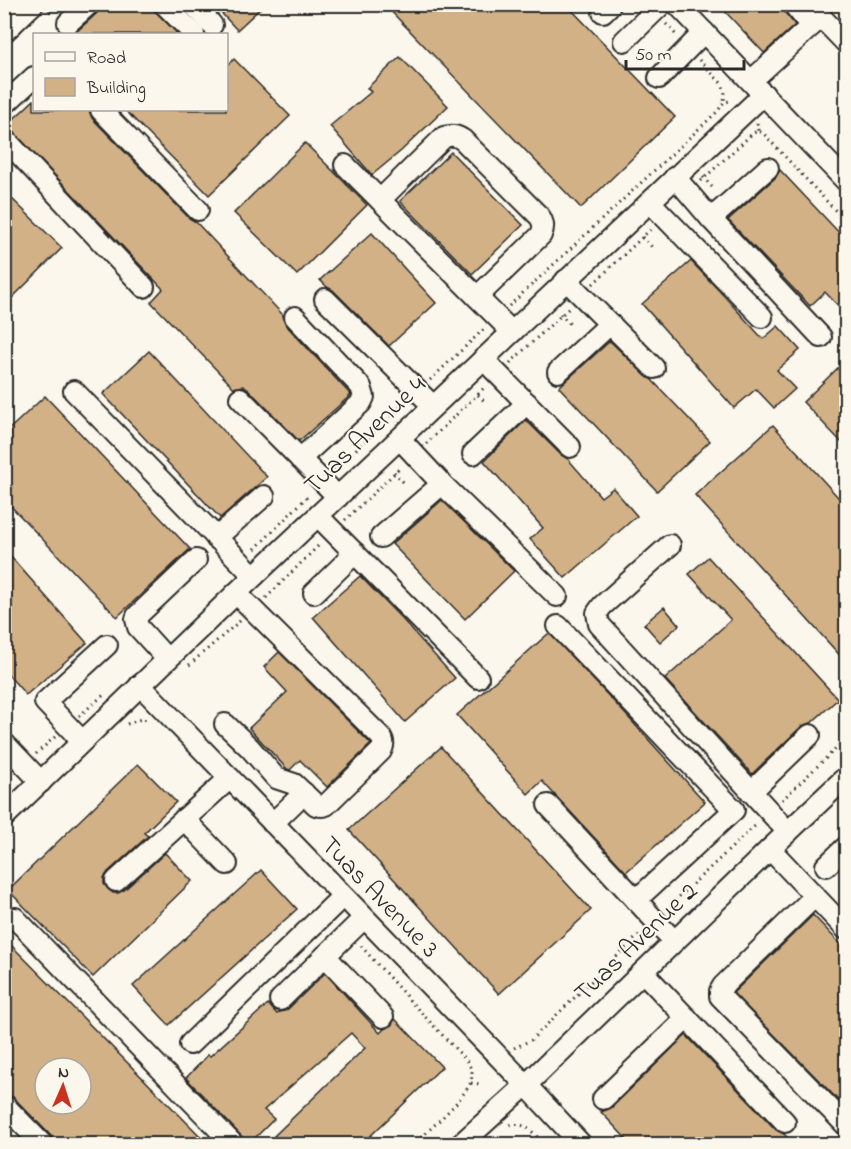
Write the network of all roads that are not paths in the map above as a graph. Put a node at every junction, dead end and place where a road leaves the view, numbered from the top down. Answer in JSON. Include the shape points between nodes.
{"nodes":[{"id":1,"x":89,"y":4,"type":"edge"},
{"id":2,"x":164,"y":4,"type":"edge"},
{"id":3,"x":193,"y":4,"type":"edge"},
{"id":4,"x":662,"y":4,"type":"edge"},
{"id":5,"x":677,"y":4,"type":"edge"},
{"id":6,"x":793,"y":4,"type":"edge"},
{"id":7,"x":41,"y":9,"type":"edge"},
{"id":8,"x":822,"y":16,"type":"edge"},
{"id":9,"x":68,"y":23,"type":"dead end"},
{"id":10,"x":212,"y":25,"type":"dead end"},
{"id":11,"x":4,"y":32,"type":"edge"},
{"id":12,"x":704,"y":32,"type":"junction"},
{"id":13,"x":193,"y":33,"type":"edge"},
{"id":14,"x":624,"y":41,"type":"dead end"},
{"id":15,"x":846,"y":43,"type":"edge"},
{"id":16,"x":33,"y":78,"type":"edge"},
{"id":17,"x":659,"y":78,"type":"dead end"},
{"id":18,"x":757,"y":87,"type":"junction"},
{"id":19,"x":4,"y":105,"type":"edge"},
{"id":20,"x":102,"y":111,"type":"edge"},
{"id":21,"x":4,"y":138,"type":"edge"},
{"id":22,"x":345,"y":165,"type":"dead end"},
{"id":23,"x":768,"y":168,"type":"dead end"},
{"id":24,"x":675,"y":177,"type":"junction"},
{"id":25,"x":846,"y":182,"type":"edge"},
{"id":26,"x":380,"y":200,"type":"junction"},
{"id":27,"x":650,"y":202,"type":"junction"},
{"id":28,"x":198,"y":210,"type":"dead end"},
{"id":29,"x":711,"y":219,"type":"junction"},
{"id":30,"x":566,"y":280,"type":"junction"},
{"id":31,"x":144,"y":287,"type":"dead end"},
{"id":32,"x":477,"y":297,"type":"junction"},
{"id":33,"x":325,"y":299,"type":"dead end"},
{"id":34,"x":295,"y":317,"type":"dead end"},
{"id":35,"x":762,"y":317,"type":"dead end"},
{"id":36,"x":610,"y":324,"type":"junction"},
{"id":37,"x":512,"y":332,"type":"junction"},
{"id":38,"x":821,"y":337,"type":"dead end"},
{"id":39,"x":483,"y":359,"type":"junction"},
{"id":40,"x":654,"y":368,"type":"dead end"},
{"id":41,"x":558,"y":372,"type":"dead end"},
{"id":42,"x":74,"y":391,"type":"dead end"},
{"id":43,"x":240,"y":398,"type":"dead end"},
{"id":44,"x":527,"y":403,"type":"junction"},
{"id":45,"x":433,"y":406,"type":"junction"},
{"id":46,"x":400,"y":439,"type":"junction"},
{"id":47,"x":570,"y":447,"type":"dead end"},
{"id":48,"x":473,"y":454,"type":"dead end"},
{"id":49,"x":300,"y":459,"type":"junction"},
{"id":50,"x":442,"y":484,"type":"junction"},
{"id":51,"x":264,"y":496,"type":"dead end"},
{"id":52,"x":338,"y":497,"type":"junction"},
{"id":53,"x":318,"y":516,"type":"junction"},
{"id":54,"x":381,"y":537,"type":"dead end"},
{"id":55,"x":216,"y":538,"type":"junction"},
{"id":56,"x":670,"y":545,"type":"dead end"},
{"id":57,"x":355,"y":553,"type":"junction"},
{"id":58,"x":196,"y":560,"type":"dead end"},
{"id":59,"x":254,"y":576,"type":"junction"},
{"id":60,"x":236,"y":593,"type":"junction"},
{"id":61,"x":314,"y":593,"type":"dead end"},
{"id":62,"x":557,"y":596,"type":"dead end"},
{"id":63,"x":558,"y":626,"type":"dead end"},
{"id":64,"x":107,"y":645,"type":"dead end"},
{"id":65,"x":167,"y":659,"type":"junction"},
{"id":66,"x":478,"y":678,"type":"dead end"},
{"id":67,"x":141,"y":685,"type":"junction"},
{"id":68,"x":225,"y":724,"type":"dead end"},
{"id":69,"x":810,"y":735,"type":"dead end"},
{"id":70,"x":82,"y":741,"type":"junction"},
{"id":71,"x":4,"y":743,"type":"edge"},
{"id":72,"x":846,"y":777,"type":"edge"},
{"id":73,"x":230,"y":778,"type":"junction"},
{"id":74,"x":41,"y":782,"type":"junction"},
{"id":75,"x":751,"y":792,"type":"junction"},
{"id":76,"x":304,"y":794,"type":"junction"},
{"id":77,"x":548,"y":805,"type":"dead end"},
{"id":78,"x":4,"y":817,"type":"edge"},
{"id":79,"x":184,"y":819,"type":"junction"},
{"id":80,"x":273,"y":823,"type":"junction"},
{"id":81,"x":788,"y":832,"type":"junction"},
{"id":82,"x":846,"y":847,"type":"edge"},
{"id":83,"x":770,"y":849,"type":"junction"},
{"id":84,"x":227,"y":864,"type":"dead end"},
{"id":85,"x":826,"y":866,"type":"dead end"},
{"id":86,"x":116,"y":881,"type":"dead end"},
{"id":87,"x":343,"y":896,"type":"junction"},
{"id":88,"x":815,"y":896,"type":"junction"},
{"id":89,"x":636,"y":900,"type":"junction"},
{"id":90,"x":15,"y":918,"type":"dead end"},
{"id":91,"x":364,"y":918,"type":"junction"},
{"id":92,"x":846,"y":929,"type":"edge"},
{"id":93,"x":674,"y":941,"type":"junction"},
{"id":94,"x":325,"y":956,"type":"junction"},
{"id":95,"x":643,"y":972,"type":"junction"},
{"id":96,"x":280,"y":1000,"type":"dead end"},
{"id":97,"x":383,"y":1017,"type":"dead end"},
{"id":98,"x":687,"y":1018,"type":"junction"},
{"id":99,"x":190,"y":1044,"type":"dead end"},
{"id":100,"x":526,"y":1085,"type":"junction"},
{"id":101,"x":603,"y":1099,"type":"dead end"},
{"id":102,"x":4,"y":1105,"type":"edge"},
{"id":103,"x":785,"y":1122,"type":"dead end"},
{"id":104,"x":846,"y":1125,"type":"edge"},
{"id":105,"x":42,"y":1144,"type":"edge"},
{"id":106,"x":233,"y":1144,"type":"edge"},
{"id":107,"x":461,"y":1144,"type":"edge"},
{"id":108,"x":581,"y":1144,"type":"edge"}],
"edges":[{"from":1,"to":9,"type":"street"},
{"from":2,"to":13,"type":"street"},
{"from":3,"to":10,"type":"street"},
{"from":4,"to":14,"type":"street"},
{"from":5,"to":12,"type":"street"},
{"from":6,"to":8,"type":"street"},
{"from":7,"to":11,"type":"street"},
{"from":8,"to":15,"type":"street"},
{"from":8,"to":18,"type":"street","name":"Tuas Avenue 4"},
{"from":12,"to":17,"type":"street"},
{"from":12,"to":18,"type":"street"},
{"from":16,"to":19,"type":"street"},
{"from":18,"to":24,"type":"street","name":"Tuas Avenue 4"},
{"from":18,"to":25,"type":"street"},
{"from":20,"to":28,"type":"street"},
{"from":21,"to":31,"type":"street"},
{"from":22,"to":26,"type":"street"},
{"from":23,"to":29,"type":"street"},
{"from":24,"to":27,"type":"street","name":"Tuas Avenue 4"},
{"from":24,"to":29,"type":"street"},
{"from":26,"to":32,"type":"street"},
{"from":26,"to":32,"type":"street","via":[[444,137],[451,135],[463,140],[543,223],[541,235]]},
{"from":27,"to":30,"type":"street","name":"Tuas Avenue 4"},
{"from":27,"to":35,"type":"street"},
{"from":29,"to":38,"type":"street"},
{"from":30,"to":36,"type":"street"},
{"from":30,"to":37,"type":"street","name":"Tuas Avenue 4"},
{"from":32,"to":37,"type":"street"},
{"from":33,"to":45,"type":"street"},
{"from":34,"to":49,"type":"street","via":[[361,387],[364,397]]},
{"from":36,"to":40,"type":"street"},
{"from":36,"to":41,"type":"street"},
{"from":37,"to":39,"type":"street","name":"Tuas Avenue 4"},
{"from":39,"to":44,"type":"street"},
{"from":39,"to":45,"type":"street","name":"Tuas Avenue 4"},
{"from":42,"to":55,"type":"street"},
{"from":43,"to":49,"type":"street"},
{"from":44,"to":47,"type":"street"},
{"from":44,"to":48,"type":"street"},
{"from":45,"to":46,"type":"street","name":"Tuas Avenue 4"},
{"from":46,"to":50,"type":"street"},
{"from":46,"to":52,"type":"street","name":"Tuas Avenue 4"},
{"from":49,"to":52,"type":"street"},
{"from":50,"to":54,"type":"street"},
{"from":50,"to":62,"type":"street"},
{"from":51,"to":55,"type":"street"},
{"from":52,"to":53,"type":"street","name":"Tuas Avenue 4"},
{"from":53,"to":57,"type":"street"},
{"from":53,"to":59,"type":"street","name":"Tuas Avenue 4"},
{"from":55,"to":59,"type":"street"},
{"from":56,"to":75,"type":"street","via":[[602,606],[597,613],[599,624]]},
{"from":57,"to":61,"type":"street"},
{"from":57,"to":66,"type":"street"},
{"from":58,"to":65,"type":"street","via":[[137,616],[138,627]]},
{"from":59,"to":60,"type":"street","name":"Tuas Avenue 4"},
{"from":60,"to":65,"type":"street","name":"Tuas Avenue 4"},
{"from":60,"to":76,"type":"street","via":[[384,742],[381,751],[323,807]]},
{"from":63,"to":89,"type":"street","via":[[734,810]]},
{"from":64,"to":70,"type":"street","via":[[45,702]]},
{"from":65,"to":67,"type":"street","name":"Tuas Avenue 4"},
{"from":67,"to":70,"type":"street","name":"Tuas Avenue 4"},
{"from":67,"to":73,"type":"street","name":"Tuas Avenue 3"},
{"from":68,"to":76,"type":"street","via":[[276,778],[293,783]]},
{"from":69,"to":75,"type":"street"},
{"from":70,"to":74,"type":"street","name":"Tuas Avenue 4"},
{"from":71,"to":74,"type":"street"},
{"from":72,"to":81,"type":"street","name":"Tuas Avenue 2"},
{"from":73,"to":79,"type":"street"},
{"from":73,"to":80,"type":"street","name":"Tuas Avenue 3"},
{"from":74,"to":78,"type":"street","name":"Tuas Avenue 4"},
{"from":75,"to":81,"type":"street"},
{"from":76,"to":80,"type":"street"},
{"from":77,"to":89,"type":"street"},
{"from":79,"to":84,"type":"street"},
{"from":79,"to":86,"type":"street"},
{"from":80,"to":87,"type":"street","name":"Tuas Avenue 3"},
{"from":81,"to":83,"type":"street","name":"Tuas Avenue 2"},
{"from":82,"to":85,"type":"street"},
{"from":83,"to":88,"type":"street"},
{"from":83,"to":93,"type":"street","name":"Tuas Avenue 2"},
{"from":87,"to":91,"type":"street","name":"Tuas Avenue 3"},
{"from":87,"to":99,"type":"street"},
{"from":88,"to":92,"type":"street"},
{"from":88,"to":104,"type":"street","via":[[723,986],[720,996]]},
{"from":89,"to":93,"type":"street"},
{"from":90,"to":106,"type":"street"},
{"from":91,"to":94,"type":"street"},
{"from":91,"to":100,"type":"street","name":"Tuas Avenue 3"},
{"from":93,"to":95,"type":"street","name":"Tuas Avenue 2"},
{"from":94,"to":96,"type":"street"},
{"from":94,"to":97,"type":"street"},
{"from":95,"to":98,"type":"street"},
{"from":95,"to":100,"type":"street","name":"Tuas Avenue 2"},
{"from":98,"to":101,"type":"street"},
{"from":98,"to":103,"type":"street"},
{"from":100,"to":107,"type":"street","name":"Tuas Avenue 2"},
{"from":100,"to":108,"type":"street","name":"Tuas Avenue 3"},
{"from":102,"to":105,"type":"street"}]}
